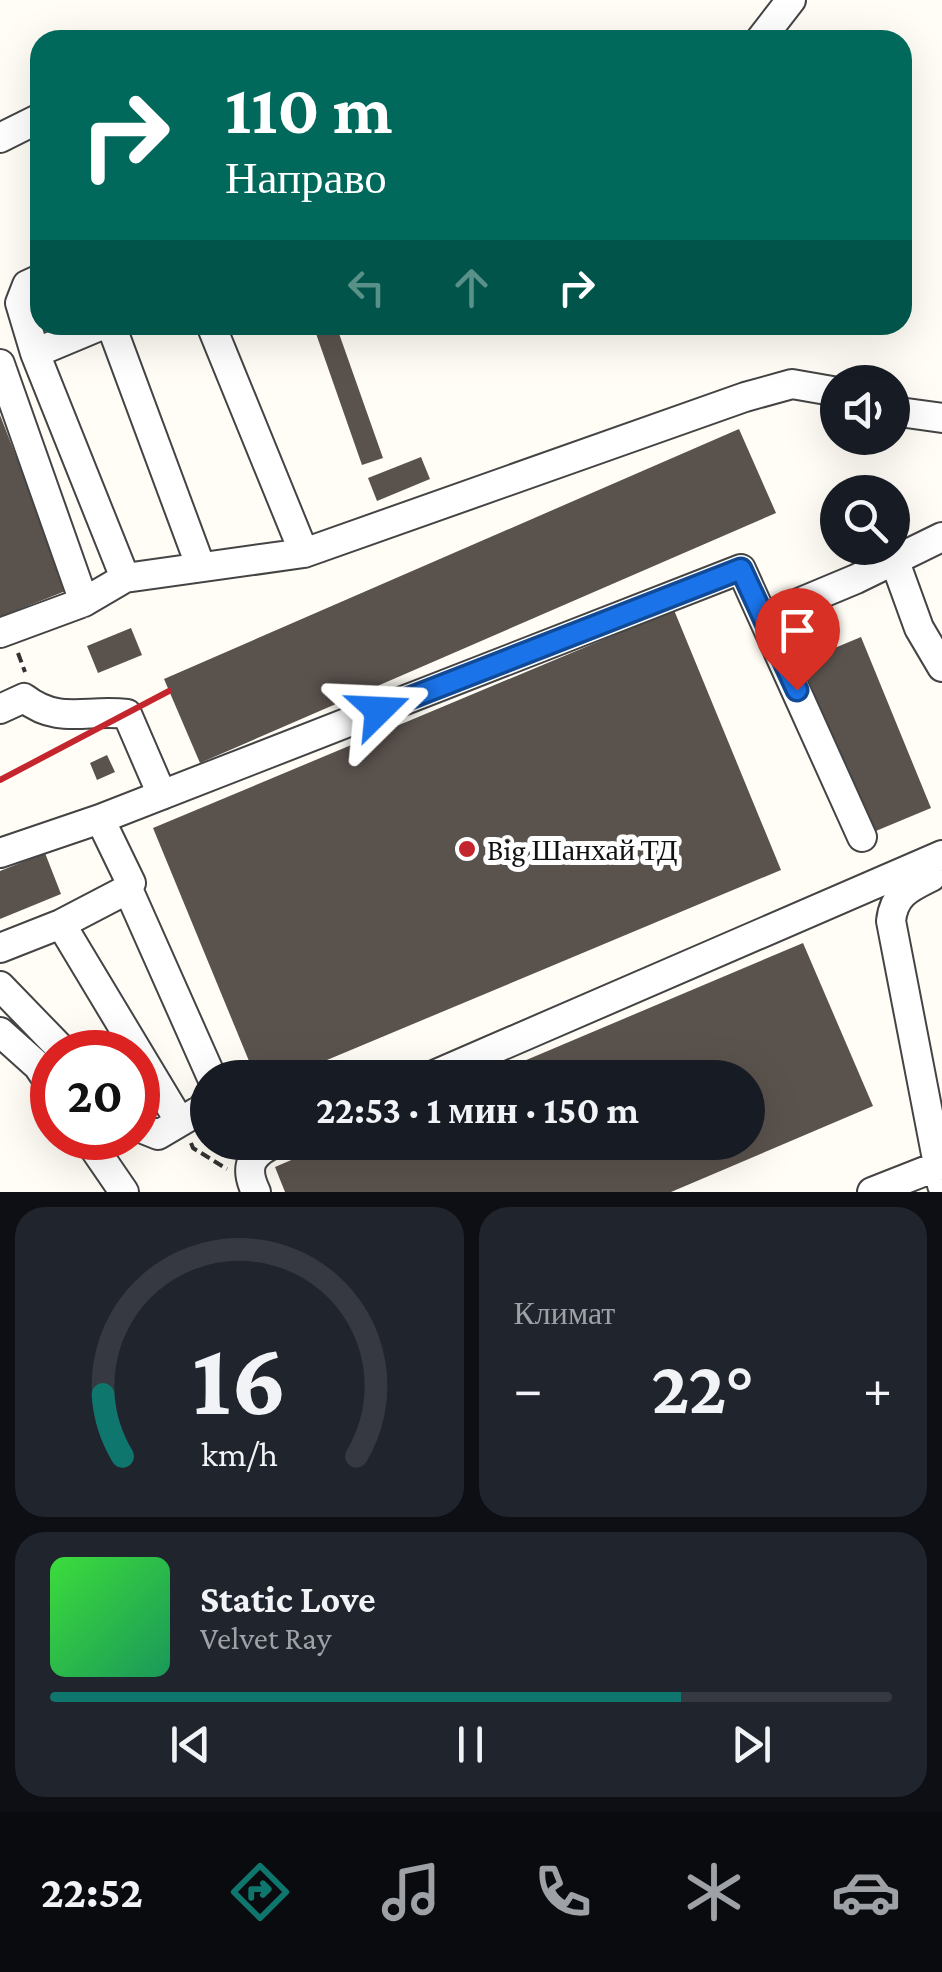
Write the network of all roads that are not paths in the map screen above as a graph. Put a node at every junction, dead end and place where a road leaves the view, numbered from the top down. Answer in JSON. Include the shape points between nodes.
{"nodes":[{"id":1,"x":792,"y":0,"type":"edge"},
{"id":2,"x":768,"y":30,"type":"edge"},
{"id":3,"x":30,"y":123,"type":"edge"},
{"id":4,"x":0,"y":138,"type":"edge"},
{"id":5,"x":30,"y":283,"type":"edge"},
{"id":6,"x":30,"y":333,"type":"edge"},
{"id":7,"x":31,"y":335,"type":"edge"},
{"id":8,"x":78,"y":335,"type":"edge"},
{"id":9,"x":115,"y":335,"type":"edge"},
{"id":10,"x":215,"y":335,"type":"edge"},
{"id":11,"x":36,"y":352,"type":"junction"},
{"id":12,"x":0,"y":364,"type":"edge"},
{"id":13,"x":820,"y":389,"type":"edge"},
{"id":14,"x":910,"y":414,"type":"edge"},
{"id":15,"x":942,"y":418,"type":"edge"},
{"id":16,"x":942,"y":537,"type":"edge"},
{"id":17,"x":910,"y":552,"type":"edge"},
{"id":18,"x":304,"y":553,"type":"junction"},
{"id":19,"x":200,"y":565,"type":"junction"},
{"id":20,"x":883,"y":565,"type":"edge"},
{"id":21,"x":896,"y":565,"type":"edge"},
{"id":22,"x":126,"y":578,"type":"junction"},
{"id":23,"x":84,"y":602,"type":"junction"},
{"id":24,"x":765,"y":617,"type":"junction"},
{"id":25,"x":4,"y":632,"type":"edge"},
{"id":26,"x":942,"y":667,"type":"edge"},
{"id":27,"x":12,"y":704,"type":"edge"},
{"id":28,"x":162,"y":795,"type":"junction"},
{"id":29,"x":100,"y":819,"type":"junction"},
{"id":30,"x":862,"y":836,"type":"dead end"},
{"id":31,"x":0,"y":853,"type":"edge"},
{"id":32,"x":942,"y":855,"type":"edge"},
{"id":33,"x":942,"y":871,"type":"edge"},
{"id":34,"x":128,"y":889,"type":"junction"},
{"id":35,"x":61,"y":924,"type":"junction"},
{"id":36,"x":0,"y":948,"type":"edge"},
{"id":37,"x":0,"y":986,"type":"edge"},
{"id":38,"x":43,"y":1030,"type":"edge"},
{"id":39,"x":0,"y":1032,"type":"edge"},
{"id":40,"x":30,"y":1059,"type":"edge"},
{"id":41,"x":204,"y":1060,"type":"edge"},
{"id":42,"x":469,"y":1060,"type":"edge"},
{"id":43,"x":190,"y":1116,"type":"edge"},
{"id":44,"x":936,"y":1116,"type":"edge"},
{"id":45,"x":180,"y":1122,"type":"junction"},
{"id":46,"x":160,"y":1135,"type":"edge"},
{"id":47,"x":102,"y":1160,"type":"edge"},
{"id":48,"x":251,"y":1160,"type":"edge"},
{"id":49,"x":940,"y":1175,"type":"edge"},
{"id":50,"x":253,"y":1186,"type":"edge"},
{"id":51,"x":124,"y":1192,"type":"edge"},
{"id":52,"x":872,"y":1192,"type":"edge"}],
"edges":[{"from":1,"to":2,"type":"lane"},
{"from":3,"to":4,"type":"lane"},
{"from":5,"to":6,"type":"lane","via":[[20,302]]},
{"from":7,"to":11,"type":"lane"},
{"from":8,"to":11,"type":"lane"},
{"from":9,"to":19,"type":"lane"},
{"from":10,"to":18,"type":"lane"},
{"from":11,"to":22,"type":"lane"},
{"from":12,"to":23,"type":"lane"},
{"from":13,"to":18,"type":"lane","via":[[792,384],[745,397]]},
{"from":14,"to":15,"type":"lane"},
{"from":16,"to":17,"type":"lane"},
{"from":18,"to":19,"type":"lane"},
{"from":19,"to":22,"type":"lane"},
{"from":20,"to":24,"type":"lane"},
{"from":21,"to":26,"type":"lane"},
{"from":22,"to":23,"type":"lane"},
{"from":23,"to":25,"type":"lane"},
{"from":24,"to":28,"type":"lane","via":[[741,569]]},
{"from":24,"to":30,"type":"lane"},
{"from":27,"to":28,"type":"lane","via":[[69,716],[126,714]]},
{"from":28,"to":29,"type":"lane"},
{"from":29,"to":31,"type":"lane"},
{"from":29,"to":34,"type":"lane"},
{"from":32,"to":42,"type":"lane"},
{"from":33,"to":44,"type":"lane","via":[[899,895],[891,921]]},
{"from":34,"to":35,"type":"lane"},
{"from":34,"to":41,"type":"lane"},
{"from":35,"to":36,"type":"lane"},
{"from":35,"to":45,"type":"lane"},
{"from":37,"to":38,"type":"lane"},
{"from":39,"to":40,"type":"lane"},
{"from":43,"to":45,"type":"lane"},
{"from":44,"to":49,"type":"lane"},
{"from":45,"to":46,"type":"lane"},
{"from":47,"to":51,"type":"lane"},
{"from":48,"to":50,"type":"lane"},
{"from":49,"to":52,"type":"lane"}]}
